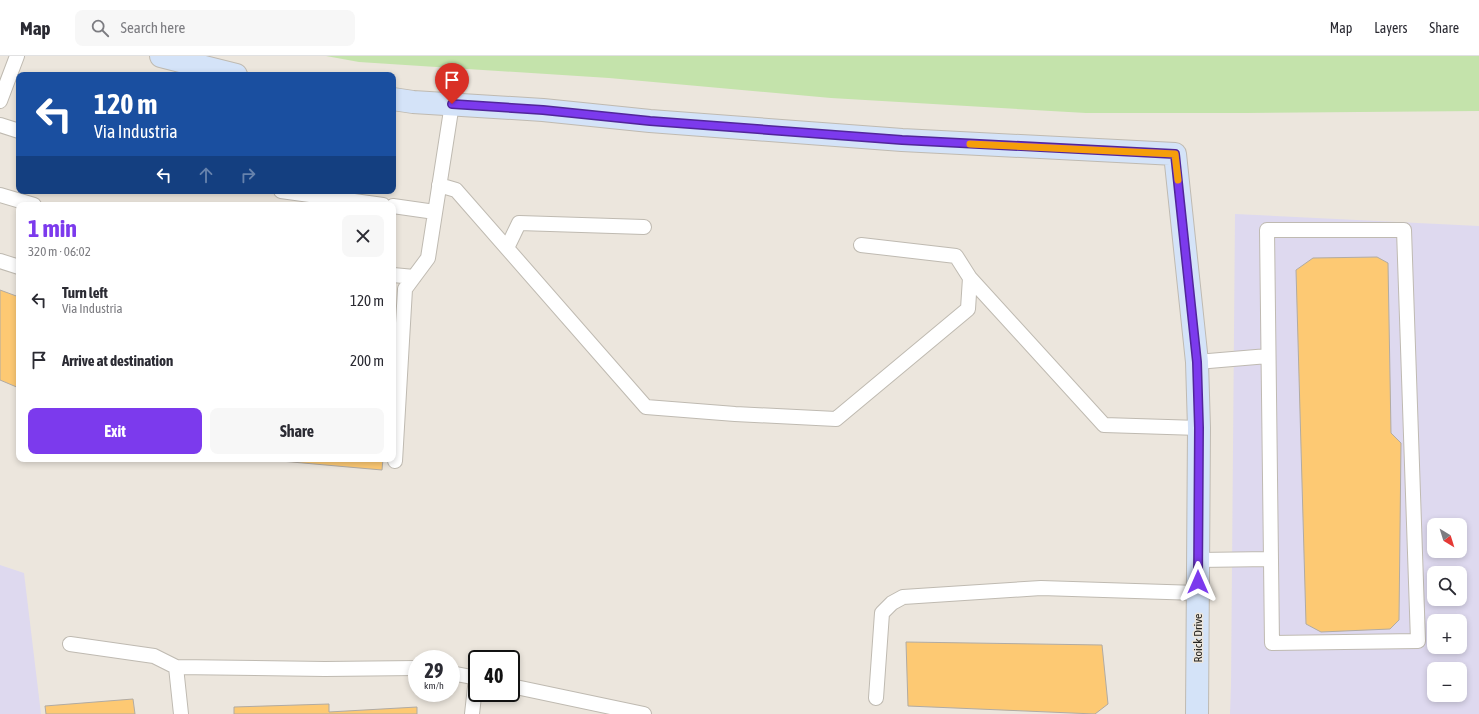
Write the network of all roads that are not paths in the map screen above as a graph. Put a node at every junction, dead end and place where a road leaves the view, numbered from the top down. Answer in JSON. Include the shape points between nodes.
{"nodes":[{"id":1,"x":17,"y":56,"type":"edge"},
{"id":2,"x":161,"y":56,"type":"edge"},
{"id":3,"x":224,"y":72,"type":"edge"},
{"id":4,"x":396,"y":99,"type":"edge"},
{"id":5,"x":0,"y":101,"type":"edge"},
{"id":6,"x":452,"y":104,"type":"junction"},
{"id":7,"x":0,"y":126,"type":"edge"},
{"id":8,"x":16,"y":130,"type":"edge"},
{"id":9,"x":439,"y":185,"type":"junction"},
{"id":10,"x":303,"y":194,"type":"edge"},
{"id":11,"x":0,"y":195,"type":"edge"},
{"id":12,"x":24,"y":202,"type":"edge"},
{"id":13,"x":361,"y":202,"type":"edge"},
{"id":14,"x":396,"y":206,"type":"edge"},
{"id":15,"x":435,"y":212,"type":"junction"},
{"id":16,"x":644,"y":227,"type":"dead end"},
{"id":17,"x":861,"y":245,"type":"dead end"},
{"id":18,"x":506,"y":248,"type":"junction"},
{"id":19,"x":0,"y":261,"type":"edge"},
{"id":20,"x":16,"y":266,"type":"edge"},
{"id":21,"x":396,"y":275,"type":"edge"},
{"id":22,"x":414,"y":277,"type":"junction"},
{"id":23,"x":970,"y":278,"type":"junction"},
{"id":24,"x":397,"y":344,"type":"edge"},
{"id":25,"x":1268,"y":356,"type":"junction"},
{"id":26,"x":1197,"y":362,"type":"junction"},
{"id":27,"x":396,"y":402,"type":"edge"},
{"id":28,"x":1199,"y":428,"type":"junction"},
{"id":29,"x":1271,"y":559,"type":"junction"},
{"id":30,"x":1198,"y":560,"type":"junction"},
{"id":31,"x":1198,"y":593,"type":"junction"},
{"id":32,"x":70,"y":644,"type":"dead end"},
{"id":33,"x":176,"y":667,"type":"junction"},
{"id":34,"x":408,"y":668,"type":"edge"},
{"id":35,"x":520,"y":688,"type":"edge"},
{"id":36,"x":876,"y":698,"type":"dead end"},
{"id":37,"x":473,"y":702,"type":"edge"},
{"id":38,"x":181,"y":714,"type":"edge"},
{"id":39,"x":472,"y":714,"type":"edge"},
{"id":40,"x":638,"y":714,"type":"edge"},
{"id":41,"x":1197,"y":714,"type":"edge"}],
"edges":[{"from":1,"to":5,"type":"lane"},
{"from":2,"to":3,"type":"street"},
{"from":4,"to":6,"type":"street"},
{"from":6,"to":9,"type":"lane"},
{"from":6,"to":26,"type":"street","name":"Roick Drive","via":[[902,140],[1175,154]]},
{"from":7,"to":8,"type":"lane"},
{"from":9,"to":15,"type":"lane"},
{"from":9,"to":18,"type":"lane","via":[[456,190]]},
{"from":10,"to":13,"type":"lane"},
{"from":11,"to":12,"type":"lane"},
{"from":14,"to":15,"type":"lane"},
{"from":15,"to":22,"type":"lane","via":[[428,258]]},
{"from":16,"to":18,"type":"lane","via":[[519,223]]},
{"from":17,"to":23,"type":"lane","via":[[956,256]]},
{"from":18,"to":23,"type":"lane","via":[[646,407],[735,414],[836,419],[968,309]]},
{"from":19,"to":20,"type":"lane"},
{"from":21,"to":22,"type":"lane"},
{"from":22,"to":24,"type":"lane","via":[[405,289]]},
{"from":23,"to":28,"type":"lane","via":[[1104,425]]},
{"from":24,"to":27,"type":"lane"},
{"from":25,"to":26,"type":"lane"},
{"from":25,"to":29,"type":"lane"},
{"from":25,"to":29,"type":"lane","via":[[1267,230],[1404,230],[1418,641],[1272,643]]},
{"from":26,"to":28,"type":"street","name":"Roick Drive"},
{"from":28,"to":30,"type":"street","name":"Roick Drive"},
{"from":29,"to":30,"type":"lane"},
{"from":30,"to":31,"type":"street","name":"Roick Drive"},
{"from":31,"to":36,"type":"lane","via":[[1041,588],[903,597],[882,613]]},
{"from":31,"to":41,"type":"street","name":"Roick Drive"},
{"from":32,"to":33,"type":"lane","via":[[154,656]]},
{"from":33,"to":34,"type":"lane"},
{"from":33,"to":38,"type":"lane"},
{"from":35,"to":40,"type":"lane"},
{"from":37,"to":39,"type":"lane"}]}
